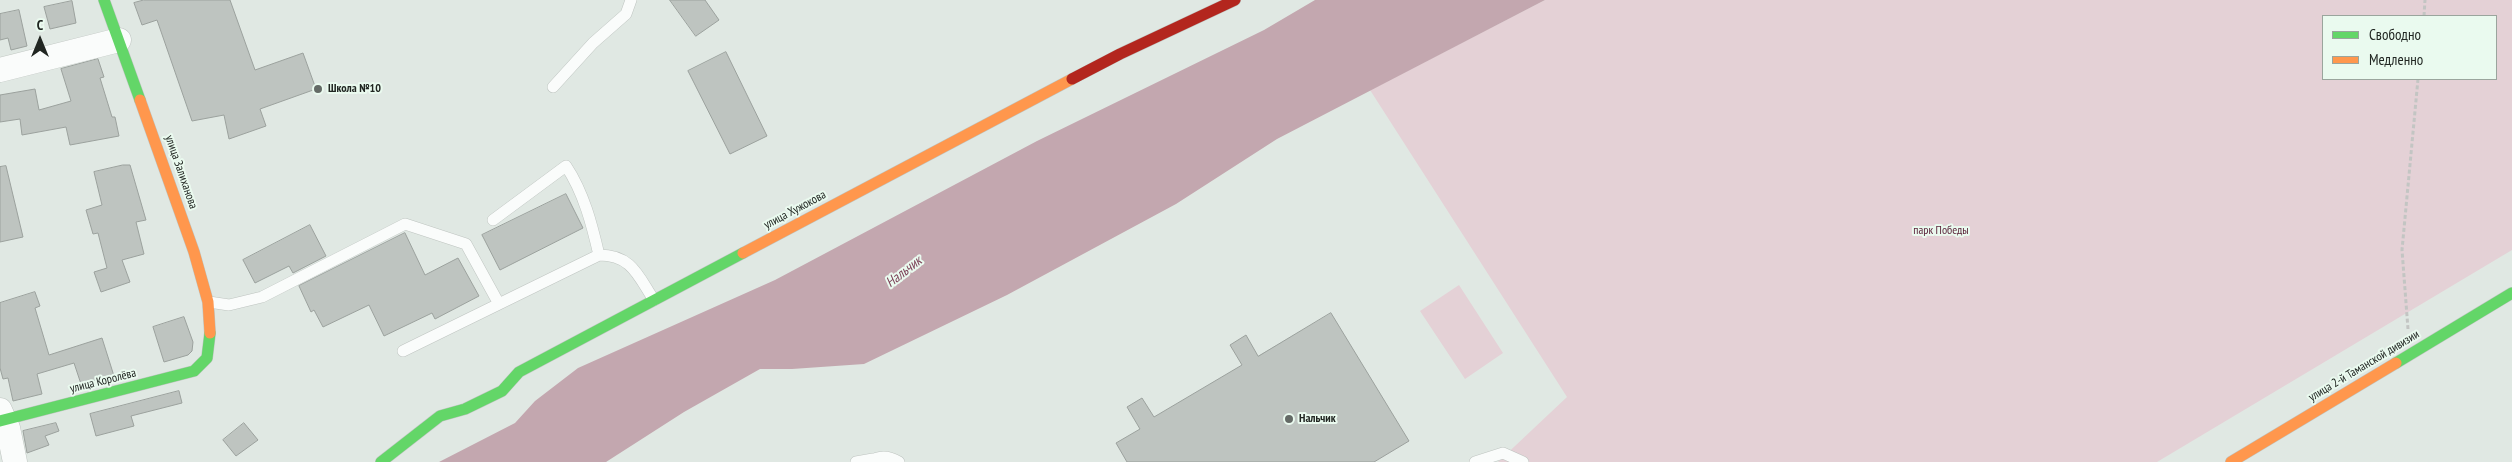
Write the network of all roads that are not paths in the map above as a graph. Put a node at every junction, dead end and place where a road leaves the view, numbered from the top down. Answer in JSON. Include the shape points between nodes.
{"nodes":[{"id":1,"x":104,"y":0,"type":"edge"},
{"id":2,"x":631,"y":0,"type":"edge"},
{"id":3,"x":1235,"y":0,"type":"edge"},
{"id":4,"x":120,"y":40,"type":"junction"},
{"id":5,"x":0,"y":70,"type":"edge"},
{"id":6,"x":553,"y":87,"type":"dead end"},
{"id":7,"x":493,"y":220,"type":"dead end"},
{"id":8,"x":599,"y":255,"type":"junction"},
{"id":9,"x":2512,"y":293,"type":"edge"},
{"id":10,"x":654,"y":300,"type":"junction"},
{"id":11,"x":208,"y":302,"type":"junction"},
{"id":12,"x":499,"y":304,"type":"junction"},
{"id":13,"x":404,"y":351,"type":"dead end"},
{"id":14,"x":207,"y":358,"type":"joint"},
{"id":15,"x":1,"y":417,"type":"edge"},
{"id":16,"x":871,"y":461,"type":"edge"},
{"id":17,"x":15,"y":462,"type":"edge"},
{"id":18,"x":381,"y":462,"type":"edge"},
{"id":19,"x":856,"y":462,"type":"edge"},
{"id":20,"x":899,"y":462,"type":"edge"},
{"id":21,"x":1475,"y":462,"type":"edge"},
{"id":22,"x":1523,"y":462,"type":"edge"},
{"id":23,"x":2231,"y":462,"type":"edge"}],
"edges":[{"from":1,"to":4,"type":"street","name":"улица Залиханова"},
{"from":2,"to":6,"type":"lane","via":[[626,14],[593,43]]},
{"from":3,"to":10,"type":"street","name":"улица Хужокова","via":[[1120,54]]},
{"from":4,"to":5,"type":"street"},
{"from":4,"to":11,"type":"street","name":"улица Залиханова","via":[[194,252]]},
{"from":7,"to":8,"type":"lane","via":[[566,166],[576,181]]},
{"from":8,"to":10,"type":"lane","via":[[625,260]]},
{"from":8,"to":12,"type":"lane"},
{"from":9,"to":23,"type":"street","name":"улица 2-й Таманской дивизии"},
{"from":10,"to":18,"type":"street","name":"улица Хужокова","via":[[519,372],[502,391],[465,410],[440,416]]},
{"from":11,"to":12,"type":"lane","via":[[229,305],[262,297],[405,224],[466,244]]},
{"from":11,"to":14,"type":"street","name":"улица Залиханова","via":[[210,331]]},
{"from":12,"to":13,"type":"lane"},
{"from":14,"to":15,"type":"street","name":"улица Королёва","via":[[194,371]]},
{"from":15,"to":17,"type":"street","via":[[8,428]]},
{"from":16,"to":19,"type":"lane"},
{"from":16,"to":20,"type":"lane","via":[[882,457]]},
{"from":21,"to":22,"type":"lane","via":[[1502,453]]}]}
